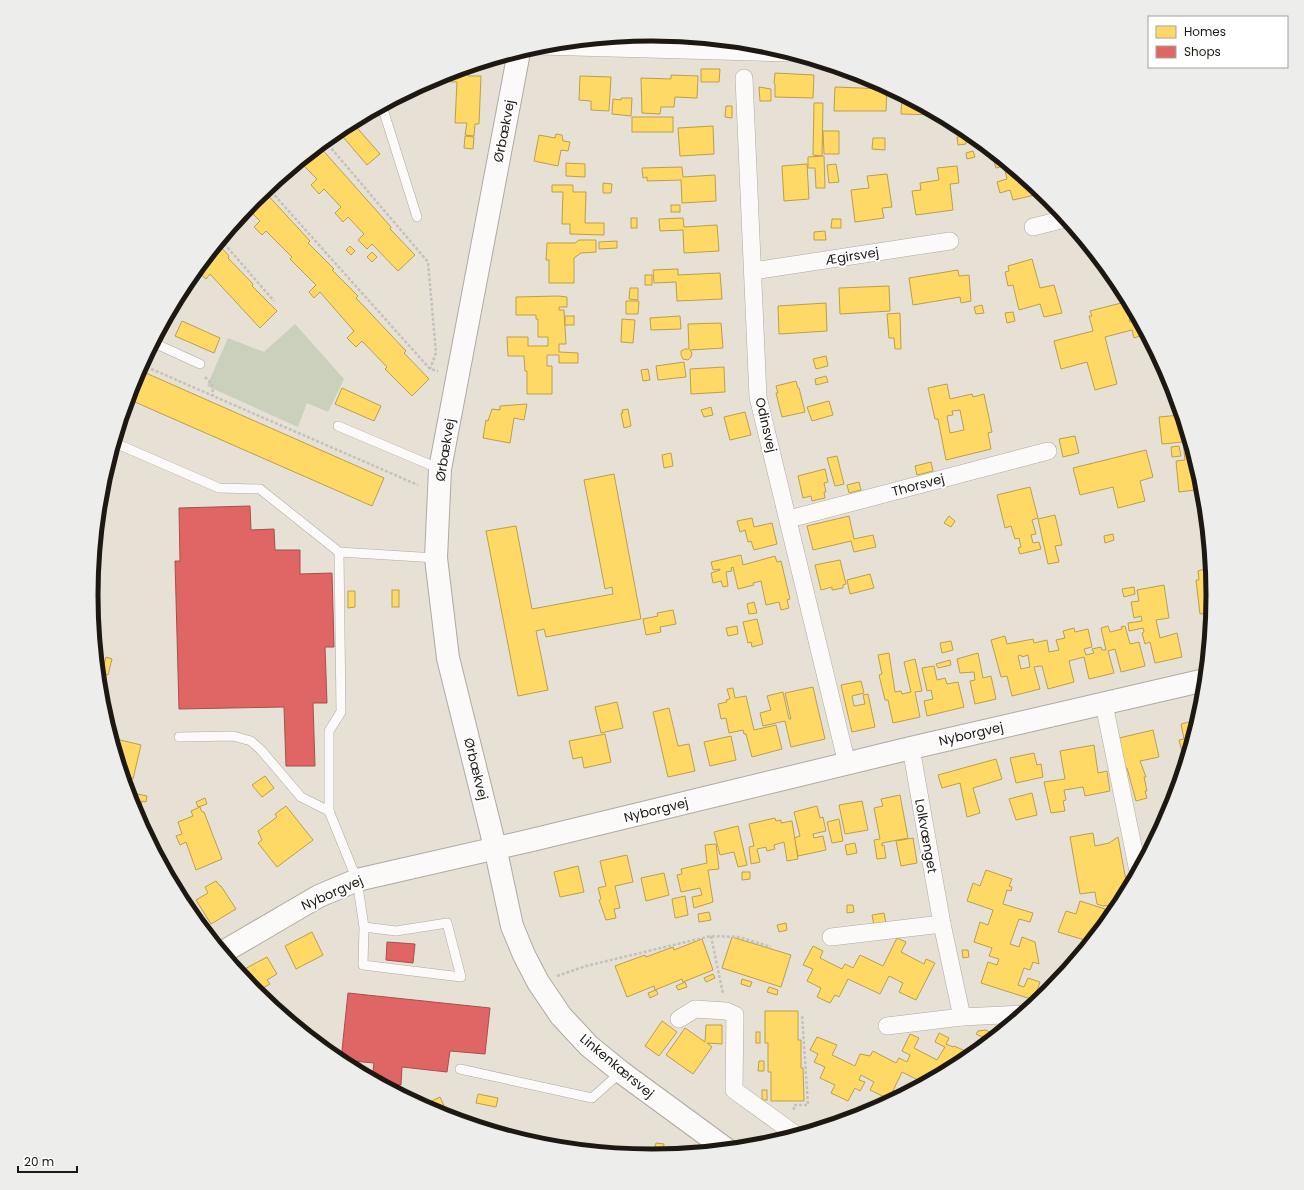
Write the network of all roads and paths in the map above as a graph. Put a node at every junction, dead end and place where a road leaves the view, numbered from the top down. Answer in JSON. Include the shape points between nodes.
{"nodes":[{"id":1,"x":580,"y":46,"type":"edge"},
{"id":2,"x":724,"y":46,"type":"edge"},
{"id":3,"x":519,"y":58,"type":"edge"},
{"id":4,"x":744,"y":78,"type":"dead end"},
{"id":5,"x":383,"y":111,"type":"edge"},
{"id":6,"x":329,"y":145,"type":"edge"},
{"id":7,"x":272,"y":192,"type":"edge"},
{"id":8,"x":418,"y":217,"type":"dead end"},
{"id":9,"x":1059,"y":220,"type":"edge"},
{"id":10,"x":1033,"y":227,"type":"dead end"},
{"id":11,"x":950,"y":241,"type":"dead end"},
{"id":12,"x":224,"y":243,"type":"edge"},
{"id":13,"x":753,"y":271,"type":"junction"},
{"id":14,"x":274,"y":301,"type":"dead end"},
{"id":15,"x":158,"y":345,"type":"edge"},
{"id":16,"x":200,"y":364,"type":"joint"},
{"id":17,"x":147,"y":367,"type":"edge"},
{"id":18,"x":430,"y":369,"type":"junction"},
{"id":19,"x":457,"y":378,"type":"junction"},
{"id":20,"x":213,"y":396,"type":"junction"},
{"id":21,"x":338,"y":426,"type":"dead end"},
{"id":22,"x":119,"y":445,"type":"edge"},
{"id":23,"x":1048,"y":451,"type":"dead end"},
{"id":24,"x":440,"y":469,"type":"junction"},
{"id":25,"x":439,"y":494,"type":"junction"},
{"id":26,"x":789,"y":519,"type":"junction"},
{"id":27,"x":338,"y":552,"type":"junction"},
{"id":28,"x":436,"y":558,"type":"junction"},
{"id":29,"x":1199,"y":682,"type":"edge"},
{"id":30,"x":1104,"y":704,"type":"junction"},
{"id":31,"x":179,"y":737,"type":"dead end"},
{"id":32,"x":911,"y":748,"type":"junction"},
{"id":33,"x":847,"y":764,"type":"junction"},
{"id":34,"x":329,"y":811,"type":"junction"},
{"id":35,"x":495,"y":847,"type":"junction"},
{"id":36,"x":1137,"y":863,"type":"edge"},
{"id":37,"x":357,"y":880,"type":"junction"},
{"id":38,"x":942,"y":924,"type":"junction"},
{"id":39,"x":364,"y":927,"type":"junction"},
{"id":40,"x":711,"y":936,"type":"junction"},
{"id":41,"x":832,"y":938,"type":"dead end"},
{"id":42,"x":771,"y":947,"type":"dead end"},
{"id":43,"x":227,"y":950,"type":"edge"},
{"id":44,"x":538,"y":982,"type":"junction"},
{"id":45,"x":726,"y":1011,"type":"junction"},
{"id":46,"x":1014,"y":1014,"type":"edge"},
{"id":47,"x":802,"y":1015,"type":"dead end"},
{"id":48,"x":962,"y":1017,"type":"junction"},
{"id":49,"x":679,"y":1020,"type":"dead end"},
{"id":50,"x":887,"y":1026,"type":"dead end"},
{"id":51,"x":460,"y":1069,"type":"dead end"},
{"id":52,"x":621,"y":1072,"type":"junction"},
{"id":53,"x":794,"y":1130,"type":"edge"},
{"id":54,"x":791,"y":1131,"type":"edge"},
{"id":55,"x":720,"y":1144,"type":"edge"}],
"edges":[{"from":1,"to":2,"type":"street"},
{"from":3,"to":19,"type":"street","name":"Ørbækvej"},
{"from":4,"to":13,"type":"street","name":"Odinsvej"},
{"from":5,"to":8,"type":"lane"},
{"from":6,"to":18,"type":"path","via":[[428,262],[436,353]]},
{"from":7,"to":18,"type":"path"},
{"from":9,"to":10,"type":"street"},
{"from":11,"to":13,"type":"street","name":"Ægirsvej"},
{"from":12,"to":14,"type":"path"},
{"from":13,"to":26,"type":"street","name":"Odinsvej","via":[[758,397]]},
{"from":15,"to":16,"type":"lane"},
{"from":16,"to":20,"type":"path","via":[[204,376],[212,384]]},
{"from":17,"to":20,"type":"path"},
{"from":18,"to":19,"type":"path"},
{"from":19,"to":24,"type":"street","name":"Ørbækvej"},
{"from":20,"to":25,"type":"path"},
{"from":21,"to":24,"type":"lane"},
{"from":22,"to":27,"type":"lane","via":[[219,488],[260,489]]},
{"from":23,"to":26,"type":"street","name":"Thorsvej"},
{"from":24,"to":25,"type":"street","name":"Ørbækvej"},
{"from":25,"to":28,"type":"street","name":"Ørbækvej"},
{"from":26,"to":33,"type":"street","name":"Odinsvej"},
{"from":27,"to":28,"type":"lane"},
{"from":27,"to":34,"type":"lane","via":[[341,712],[328,731]]},
{"from":28,"to":35,"type":"street","name":"Ørbækvej","via":[[448,658]]},
{"from":29,"to":30,"type":"street","name":"Nyborgvej"},
{"from":30,"to":32,"type":"street","name":"Nyborgvej"},
{"from":30,"to":36,"type":"street"},
{"from":31,"to":34,"type":"lane","via":[[233,736],[250,741],[261,750],[301,797]]},
{"from":32,"to":33,"type":"street","name":"Nyborgvej"},
{"from":32,"to":38,"type":"street","name":"Lolkvænget"},
{"from":33,"to":35,"type":"street","name":"Nyborgvej"},
{"from":34,"to":37,"type":"lane"},
{"from":35,"to":37,"type":"street","name":"Nyborgvej"},
{"from":35,"to":44,"type":"street","name":"Linkenkærsvej","via":[[512,926]]},
{"from":37,"to":39,"type":"lane"},
{"from":37,"to":43,"type":"street","name":"Nyborgvej","via":[[319,896]]},
{"from":38,"to":41,"type":"street"},
{"from":38,"to":48,"type":"street","name":"Lolkvænget"},
{"from":39,"to":39,"type":"lane","via":[[396,930],[447,923],[461,977],[363,965]]},
{"from":40,"to":42,"type":"path","via":[[739,937]]},
{"from":40,"to":44,"type":"path","via":[[586,966]]},
{"from":40,"to":45,"type":"path"},
{"from":44,"to":52,"type":"street","name":"Linkenkærsvej","via":[[561,1016],[589,1046]]},
{"from":45,"to":49,"type":"street","via":[[695,1009]]},
{"from":45,"to":54,"type":"street","via":[[735,1015],[734,1090]]},
{"from":46,"to":48,"type":"street"},
{"from":47,"to":53,"type":"path","via":[[808,1105],[794,1104]]},
{"from":48,"to":50,"type":"street"},
{"from":51,"to":52,"type":"lane","via":[[592,1098]]},
{"from":52,"to":55,"type":"street","name":"Linkenkærsvej"}]}
